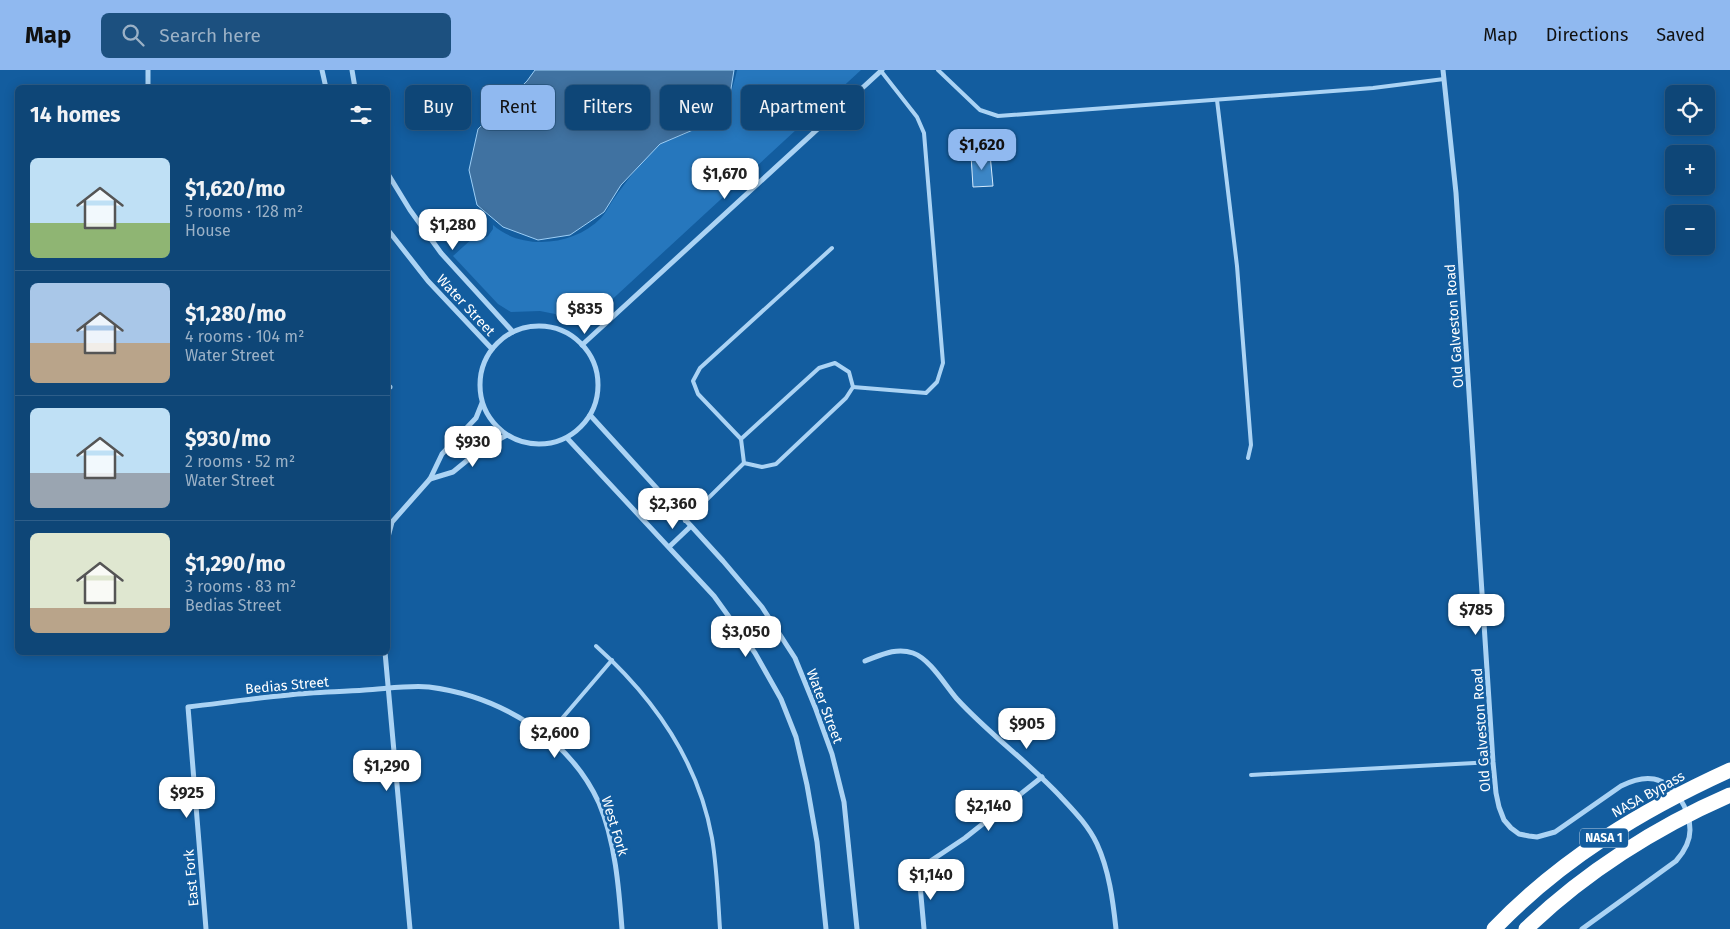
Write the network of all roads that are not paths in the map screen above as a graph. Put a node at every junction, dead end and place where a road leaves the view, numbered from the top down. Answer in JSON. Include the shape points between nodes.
{"nodes":[{"id":1,"x":148,"y":70,"type":"edge"},
{"id":2,"x":322,"y":70,"type":"edge"},
{"id":3,"x":352,"y":70,"type":"edge"},
{"id":4,"x":881,"y":70,"type":"edge"},
{"id":5,"x":938,"y":70,"type":"edge"},
{"id":6,"x":1444,"y":70,"type":"edge"},
{"id":7,"x":1444,"y":79,"type":"junction"},
{"id":8,"x":148,"y":85,"type":"edge"},
{"id":9,"x":325,"y":85,"type":"edge"},
{"id":10,"x":354,"y":85,"type":"edge"},
{"id":11,"x":1217,"y":100,"type":"junction"},
{"id":12,"x":390,"y":177,"type":"edge"},
{"id":13,"x":390,"y":233,"type":"edge"},
{"id":14,"x":832,"y":248,"type":"dead end"},
{"id":15,"x":513,"y":332,"type":"junction"},
{"id":16,"x":582,"y":345,"type":"junction"},
{"id":17,"x":492,"y":349,"type":"junction"},
{"id":18,"x":854,"y":387,"type":"junction"},
{"id":19,"x":482,"y":403,"type":"junction"},
{"id":20,"x":590,"y":415,"type":"junction"},
{"id":21,"x":507,"y":435,"type":"junction"},
{"id":22,"x":567,"y":438,"type":"junction"},
{"id":23,"x":741,"y":439,"type":"junction"},
{"id":24,"x":1248,"y":458,"type":"dead end"},
{"id":25,"x":744,"y":463,"type":"junction"},
{"id":26,"x":430,"y":479,"type":"junction"},
{"id":27,"x":685,"y":521,"type":"junction"},
{"id":28,"x":690,"y":527,"type":"junction"},
{"id":29,"x":390,"y":530,"type":"edge"},
{"id":30,"x":669,"y":547,"type":"junction"},
{"id":31,"x":596,"y":646,"type":"dead end"},
{"id":32,"x":385,"y":655,"type":"edge"},
{"id":33,"x":612,"y":660,"type":"junction"},
{"id":34,"x":865,"y":661,"type":"dead end"},
{"id":35,"x":388,"y":689,"type":"junction"},
{"id":36,"x":188,"y":706,"type":"joint"},
{"id":37,"x":547,"y":736,"type":"junction"},
{"id":38,"x":1493,"y":762,"type":"junction"},
{"id":39,"x":1730,"y":770,"type":"edge"},
{"id":40,"x":1251,"y":775,"type":"dead end"},
{"id":41,"x":1042,"y":777,"type":"junction"},
{"id":42,"x":1730,"y":795,"type":"edge"},
{"id":43,"x":206,"y":929,"type":"edge"},
{"id":44,"x":410,"y":929,"type":"edge"},
{"id":45,"x":622,"y":929,"type":"edge"},
{"id":46,"x":720,"y":929,"type":"edge"},
{"id":47,"x":826,"y":929,"type":"edge"},
{"id":48,"x":857,"y":929,"type":"edge"},
{"id":49,"x":924,"y":929,"type":"edge"},
{"id":50,"x":1116,"y":929,"type":"edge"},
{"id":51,"x":1494,"y":929,"type":"edge"},
{"id":52,"x":1526,"y":929,"type":"edge"},
{"id":53,"x":1582,"y":929,"type":"edge"}],
"edges":[{"from":1,"to":8,"type":"street"},
{"from":2,"to":9,"type":"street"},
{"from":3,"to":10,"type":"street"},
{"from":4,"to":16,"type":"street"},
{"from":4,"to":18,"type":"lane","via":[[917,117],[924,133],[944,363],[937,382],[926,393]]},
{"from":5,"to":11,"type":"lane","via":[[980,110],[998,116]]},
{"from":6,"to":7,"type":"street","name":"Old Galveston Road"},
{"from":7,"to":11,"type":"lane"},
{"from":7,"to":38,"type":"street","name":"Old Galveston Road","via":[[1456,193]]},
{"from":11,"to":24,"type":"lane","via":[[1237,266],[1250,445]]},
{"from":12,"to":15,"type":"street","name":"Water Street","via":[[441,253]]},
{"from":13,"to":17,"type":"street","name":"Water Street","via":[[428,281]]},
{"from":14,"to":23,"type":"lane","via":[[700,368],[693,381],[698,394]]},
{"from":15,"to":16,"type":"street","name":"Water Street","via":[[530,327],[549,327]]},
{"from":15,"to":17,"type":"street","name":"Water Street"},
{"from":16,"to":20,"type":"street","name":"Water Street","via":[[596,371],[598,386]]},
{"from":17,"to":19,"type":"street","name":"Water Street","via":[[483,366],[480,384]]},
{"from":18,"to":23,"type":"lane","via":[[849,372],[835,363],[819,368]]},
{"from":18,"to":25,"type":"lane","via":[[776,464],[762,467]]},
{"from":19,"to":21,"type":"street","name":"Water Street","via":[[492,421]]},
{"from":19,"to":26,"type":"street","via":[[476,418],[442,454]]},
{"from":20,"to":22,"type":"street","name":"Water Street"},
{"from":20,"to":27,"type":"street","name":"Water Street"},
{"from":21,"to":22,"type":"street","name":"Water Street","via":[[537,444]]},
{"from":21,"to":26,"type":"street","via":[[480,449],[453,472]]},
{"from":22,"to":30,"type":"street"},
{"from":23,"to":25,"type":"lane"},
{"from":25,"to":27,"type":"lane"},
{"from":26,"to":29,"type":"street","via":[[392,522]]},
{"from":27,"to":28,"type":"street","name":"Water Street"},
{"from":28,"to":30,"type":"street"},
{"from":28,"to":48,"type":"street","name":"Water Street","via":[[762,607],[795,658],[815,706],[844,802]]},
{"from":30,"to":47,"type":"street","via":[[714,596],[755,654],[781,700],[796,737],[807,785]]},
{"from":31,"to":33,"type":"lane"},
{"from":32,"to":35,"type":"street"},
{"from":33,"to":37,"type":"lane"},
{"from":33,"to":46,"type":"lane","via":[[668,726],[703,800],[712,839]]},
{"from":34,"to":41,"type":"street","via":[[898,650],[914,653],[984,726]]},
{"from":35,"to":36,"type":"street","name":"Bedias Street"},
{"from":35,"to":37,"type":"street","name":"West Fork","via":[[427,687],[474,696],[516,714]]},
{"from":35,"to":44,"type":"street"},
{"from":36,"to":43,"type":"street","name":"East Fork"},
{"from":37,"to":45,"type":"street","name":"West Fork","via":[[578,770],[599,803],[618,878]]},
{"from":38,"to":40,"type":"lane"},
{"from":38,"to":53,"type":"street","name":"Old Galveston Road","via":[[1499,807],[1504,820],[1519,834],[1537,837],[1555,832],[1621,786],[1644,778],[1666,783],[1683,806],[1690,830],[1684,852],[1668,868]]},
{"from":39,"to":51,"type":"highway","name":"NASA Bypass","number":"NASA 1","bridge":true,"via":[[1670,798],[1611,833],[1547,880]]},
{"from":41,"to":49,"type":"street","via":[[965,838],[926,864],[920,885]]},
{"from":41,"to":50,"type":"street","via":[[1082,819],[1097,844],[1108,878]]},
{"from":42,"to":52,"type":"highway","number":"NASA 1","bridge":true,"via":[[1620,855],[1562,897]]}]}
